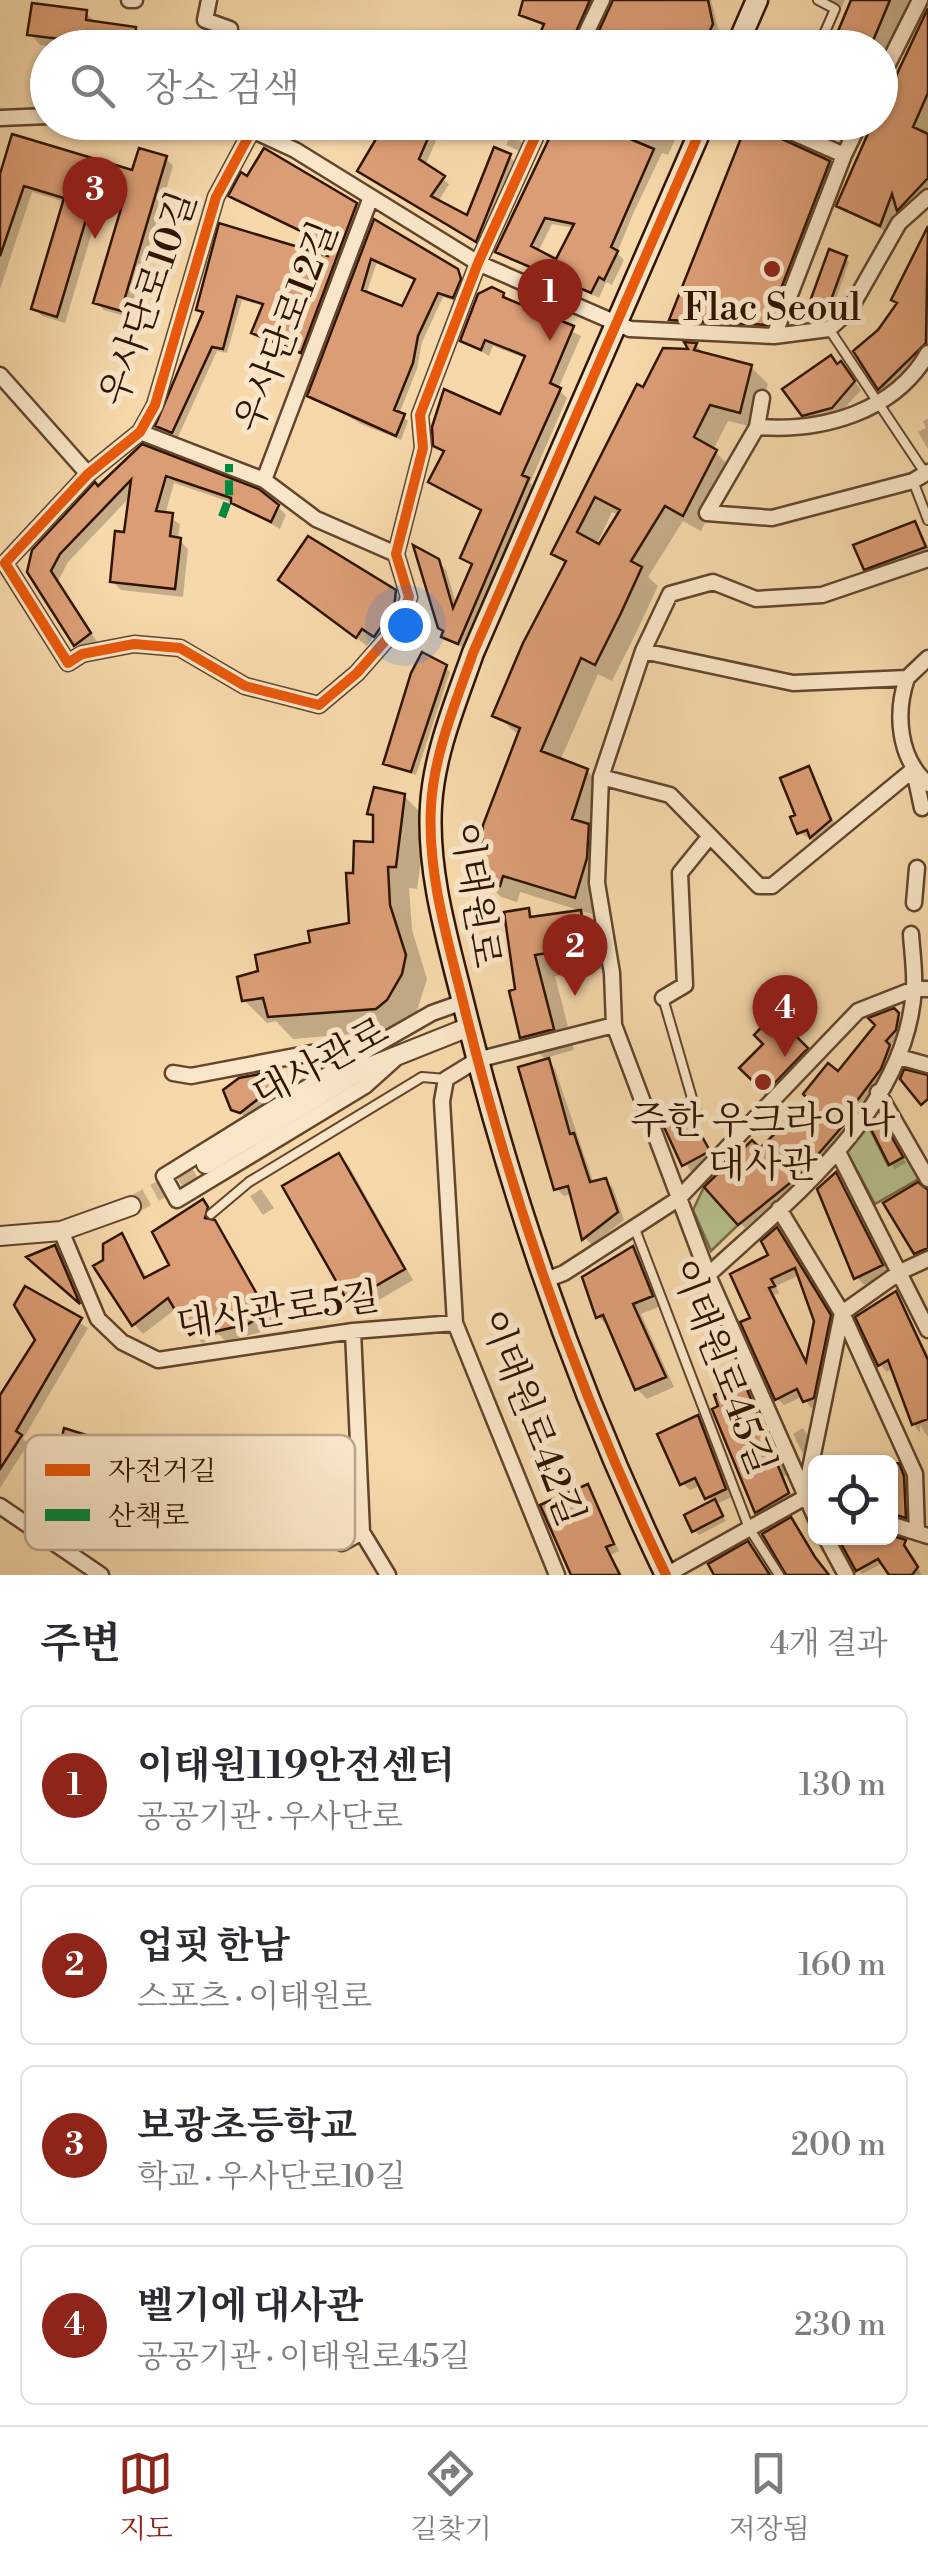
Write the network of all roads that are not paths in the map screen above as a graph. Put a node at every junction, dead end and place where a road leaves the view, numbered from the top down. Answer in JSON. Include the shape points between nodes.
{"nodes":[{"id":1,"x":209,"y":0,"type":"edge"},
{"id":2,"x":602,"y":0,"type":"edge"},
{"id":3,"x":757,"y":0,"type":"edge"},
{"id":4,"x":818,"y":0,"type":"edge"},
{"id":5,"x":920,"y":0,"type":"edge"},
{"id":6,"x":230,"y":30,"type":"edge"},
{"id":7,"x":588,"y":30,"type":"edge"},
{"id":8,"x":744,"y":30,"type":"edge"},
{"id":9,"x":826,"y":30,"type":"edge"},
{"id":10,"x":898,"y":44,"type":"edge"},
{"id":11,"x":30,"y":117,"type":"edge"},
{"id":12,"x":0,"y":118,"type":"edge"},
{"id":13,"x":247,"y":140,"type":"edge"},
{"id":14,"x":274,"y":140,"type":"edge"},
{"id":15,"x":534,"y":140,"type":"edge"},
{"id":16,"x":696,"y":140,"type":"edge"},
{"id":17,"x":810,"y":140,"type":"edge"},
{"id":18,"x":851,"y":140,"type":"edge"},
{"id":19,"x":844,"y":155,"type":"junction"},
{"id":20,"x":371,"y":197,"type":"junction"},
{"id":21,"x":928,"y":197,"type":"edge"},
{"id":22,"x":478,"y":263,"type":"junction"},
{"id":23,"x":615,"y":325,"type":"junction"},
{"id":24,"x":829,"y":330,"type":"junction"},
{"id":25,"x":774,"y":336,"type":"junction"},
{"id":26,"x":928,"y":352,"type":"edge"},
{"id":27,"x":0,"y":376,"type":"edge"},
{"id":28,"x":762,"y":398,"type":"dead end"},
{"id":29,"x":877,"y":402,"type":"junction"},
{"id":30,"x":757,"y":427,"type":"junction"},
{"id":31,"x":140,"y":432,"type":"junction"},
{"id":32,"x":88,"y":474,"type":"junction"},
{"id":33,"x":922,"y":475,"type":"edge"},
{"id":34,"x":264,"y":480,"type":"junction"},
{"id":35,"x":928,"y":520,"type":"edge"},
{"id":36,"x":396,"y":554,"type":"junction"},
{"id":37,"x":928,"y":559,"type":"edge"},
{"id":38,"x":644,"y":651,"type":"junction"},
{"id":39,"x":928,"y":658,"type":"edge"},
{"id":40,"x":907,"y":678,"type":"junction"},
{"id":41,"x":914,"y":769,"type":"junction"},
{"id":42,"x":601,"y":777,"type":"junction"},
{"id":43,"x":928,"y":784,"type":"edge"},
{"id":44,"x":922,"y":808,"type":"dead end"},
{"id":45,"x":710,"y":836,"type":"junction"},
{"id":46,"x":917,"y":868,"type":"dead end"},
{"id":47,"x":922,"y":886,"type":"edge"},
{"id":48,"x":914,"y":904,"type":"dead end"},
{"id":49,"x":912,"y":934,"type":"dead end"},
{"id":50,"x":921,"y":989,"type":"edge"},
{"id":51,"x":663,"y":998,"type":"joint"},
{"id":52,"x":463,"y":1002,"type":"junction"},
{"id":53,"x":614,"y":1025,"type":"junction"},
{"id":54,"x":469,"y":1028,"type":"junction"},
{"id":55,"x":369,"y":1048,"type":"junction"},
{"id":56,"x":899,"y":1057,"type":"junction"},
{"id":57,"x":395,"y":1059,"type":"junction"},
{"id":58,"x":477,"y":1060,"type":"junction"},
{"id":59,"x":928,"y":1064,"type":"edge"},
{"id":60,"x":172,"y":1073,"type":"dead end"},
{"id":61,"x":446,"y":1080,"type":"junction"},
{"id":62,"x":878,"y":1092,"type":"junction"},
{"id":63,"x":696,"y":1112,"type":"dead end"},
{"id":64,"x":838,"y":1152,"type":"junction"},
{"id":65,"x":206,"y":1164,"type":"tunnel mouth"},
{"id":66,"x":928,"y":1179,"type":"edge"},
{"id":67,"x":678,"y":1199,"type":"junction"},
{"id":68,"x":131,"y":1206,"type":"tunnel mouth"},
{"id":69,"x":779,"y":1210,"type":"junction"},
{"id":70,"x":211,"y":1214,"type":"dead end"},
{"id":71,"x":635,"y":1230,"type":"junction"},
{"id":72,"x":62,"y":1231,"type":"junction"},
{"id":73,"x":0,"y":1236,"type":"edge"},
{"id":74,"x":928,"y":1259,"type":"edge"},
{"id":75,"x":900,"y":1272,"type":"junction"},
{"id":76,"x":708,"y":1274,"type":"junction"},
{"id":77,"x":546,"y":1280,"type":"junction"},
{"id":78,"x":842,"y":1313,"type":"junction"},
{"id":79,"x":455,"y":1323,"type":"junction"},
{"id":80,"x":928,"y":1330,"type":"edge"},
{"id":81,"x":353,"y":1331,"type":"junction"},
{"id":82,"x":818,"y":1455,"type":"edge"},
{"id":83,"x":808,"y":1496,"type":"edge"},
{"id":84,"x":808,"y":1501,"type":"edge"},
{"id":85,"x":0,"y":1506,"type":"edge"},
{"id":86,"x":25,"y":1523,"type":"edge"},
{"id":87,"x":898,"y":1526,"type":"edge"},
{"id":88,"x":748,"y":1528,"type":"junction"},
{"id":89,"x":362,"y":1532,"type":"junction"},
{"id":90,"x":923,"y":1534,"type":"edge"},
{"id":91,"x":355,"y":1536,"type":"edge"},
{"id":92,"x":830,"y":1545,"type":"edge"},
{"id":93,"x":64,"y":1550,"type":"edge"},
{"id":94,"x":383,"y":1572,"type":"edge"},
{"id":95,"x":101,"y":1575,"type":"edge"},
{"id":96,"x":557,"y":1575,"type":"edge"},
{"id":97,"x":666,"y":1575,"type":"edge"},
{"id":98,"x":779,"y":1575,"type":"edge"},
{"id":99,"x":846,"y":1575,"type":"edge"}],
"edges":[{"from":1,"to":6,"type":"street","via":[[205,20]]},
{"from":2,"to":7,"type":"street"},
{"from":3,"to":8,"type":"main road"},
{"from":4,"to":9,"type":"lane","via":[[835,9]]},
{"from":5,"to":10,"type":"street"},
{"from":11,"to":12,"type":"street"},
{"from":13,"to":31,"type":"street","name":"우사단로10길","via":[[216,197],[168,368]]},
{"from":14,"to":20,"type":"street"},
{"from":15,"to":22,"type":"street"},
{"from":16,"to":23,"type":"main road","name":"이태원로"},
{"from":17,"to":19,"type":"street"},
{"from":18,"to":19,"type":"street"},
{"from":19,"to":25,"type":"street"},
{"from":20,"to":22,"type":"street"},
{"from":20,"to":34,"type":"street","name":"우사단로12길"},
{"from":21,"to":24,"type":"street","via":[[899,223],[849,311]]},
{"from":22,"to":23,"type":"street"},
{"from":22,"to":36,"type":"street","via":[[420,415],[422,448]]},
{"from":23,"to":25,"type":"street"},
{"from":23,"to":52,"type":"main road","name":"이태원로","via":[[442,739],[431,804],[434,870]]},
{"from":24,"to":25,"type":"street"},
{"from":24,"to":29,"type":"lane"},
{"from":26,"to":29,"type":"street","via":[[913,380]]},
{"from":27,"to":32,"type":"street","name":"우사단로10길"},
{"from":28,"to":30,"type":"street"},
{"from":29,"to":30,"type":"street","via":[[821,424]]},
{"from":29,"to":33,"type":"lane"},
{"from":30,"to":33,"type":"street","via":[[707,513],[772,518]]},
{"from":31,"to":32,"type":"street","name":"우사단로10길"},
{"from":31,"to":34,"type":"street"},
{"from":32,"to":36,"type":"street","name":"우사단로10길","via":[[5,563],[68,663],[134,644],[180,648],[245,686],[320,704],[400,624],[409,597]]},
{"from":33,"to":35,"type":"lane"},
{"from":34,"to":36,"type":"street","via":[[316,519]]},
{"from":37,"to":38,"type":"street","via":[[822,595],[756,599],[713,582],[670,594]]},
{"from":38,"to":40,"type":"street","via":[[793,684]]},
{"from":38,"to":42,"type":"street"},
{"from":39,"to":40,"type":"street"},
{"from":40,"to":41,"type":"street","via":[[899,702]]},
{"from":41,"to":43,"type":"street"},
{"from":41,"to":44,"type":"street"},
{"from":41,"to":45,"type":"street","via":[[772,886],[759,886]]},
{"from":42,"to":45,"type":"street","via":[[670,795]]},
{"from":42,"to":53,"type":"street","via":[[597,884]]},
{"from":45,"to":51,"type":"street","via":[[680,873],[685,985]]},
{"from":46,"to":47,"type":"street"},
{"from":47,"to":48,"type":"street"},
{"from":49,"to":50,"type":"street","name":"이태원로45길"},
{"from":50,"to":56,"type":"street","name":"이태원로45길"},
{"from":50,"to":67,"type":"street","name":"이태원로45길","via":[[858,1011]]},
{"from":51,"to":63,"type":"lane"},
{"from":52,"to":54,"type":"main road","name":"이태원로"},
{"from":52,"to":55,"type":"street"},
{"from":53,"to":58,"type":"street"},
{"from":53,"to":67,"type":"street"},
{"from":54,"to":57,"type":"street","name":"대사관로"},
{"from":54,"to":58,"type":"main road","name":"이태원로"},
{"from":55,"to":57,"type":"street","via":[[164,1176],[177,1200],[366,1086]]},
{"from":55,"to":60,"type":"street","via":[[348,1046],[191,1076]]},
{"from":56,"to":59,"type":"street"},
{"from":56,"to":62,"type":"street","name":"이태원로45길"},
{"from":57,"to":65,"type":"street","name":"대사관로","via":[[361,1070]]},
{"from":58,"to":61,"type":"street"},
{"from":58,"to":77,"type":"main road","name":"이태원로"},
{"from":61,"to":70,"type":"lane","via":[[422,1077],[249,1182]]},
{"from":61,"to":79,"type":"street","name":"이태원로42길"},
{"from":62,"to":64,"type":"street","name":"이태원로45길"},
{"from":62,"to":66,"type":"street"},
{"from":64,"to":69,"type":"street","name":"이태원로45길"},
{"from":64,"to":75,"type":"street"},
{"from":67,"to":71,"type":"street","name":"이태원로45길"},
{"from":67,"to":76,"type":"street"},
{"from":68,"to":72,"type":"street"},
{"from":69,"to":76,"type":"street","name":"이태원로45길"},
{"from":69,"to":78,"type":"street"},
{"from":71,"to":77,"type":"street","name":"이태원로45길"},
{"from":71,"to":88,"type":"lane","name":"이태원로45길"},
{"from":72,"to":73,"type":"street"},
{"from":72,"to":81,"type":"street","name":"대사관로5길","via":[[98,1319],[122,1342],[158,1360]]},
{"from":74,"to":75,"type":"street"},
{"from":75,"to":78,"type":"street"},
{"from":75,"to":80,"type":"street"},
{"from":76,"to":83,"type":"street"},
{"from":77,"to":97,"type":"main road","name":"이태원로","via":[[626,1490]]},
{"from":78,"to":82,"type":"street"},
{"from":78,"to":90,"type":"street","via":[[916,1474]]},
{"from":79,"to":81,"type":"street","name":"대사관로5길"},
{"from":79,"to":96,"type":"street","name":"이태원로42길"},
{"from":81,"to":89,"type":"street"},
{"from":84,"to":88,"type":"street"},
{"from":85,"to":86,"type":"street"},
{"from":87,"to":90,"type":"street"},
{"from":88,"to":97,"type":"street"},
{"from":88,"to":98,"type":"lane","name":"이태원로45길"},
{"from":89,"to":91,"type":"street"},
{"from":89,"to":94,"type":"street"},
{"from":92,"to":99,"type":"street"},
{"from":93,"to":95,"type":"street"}]}
